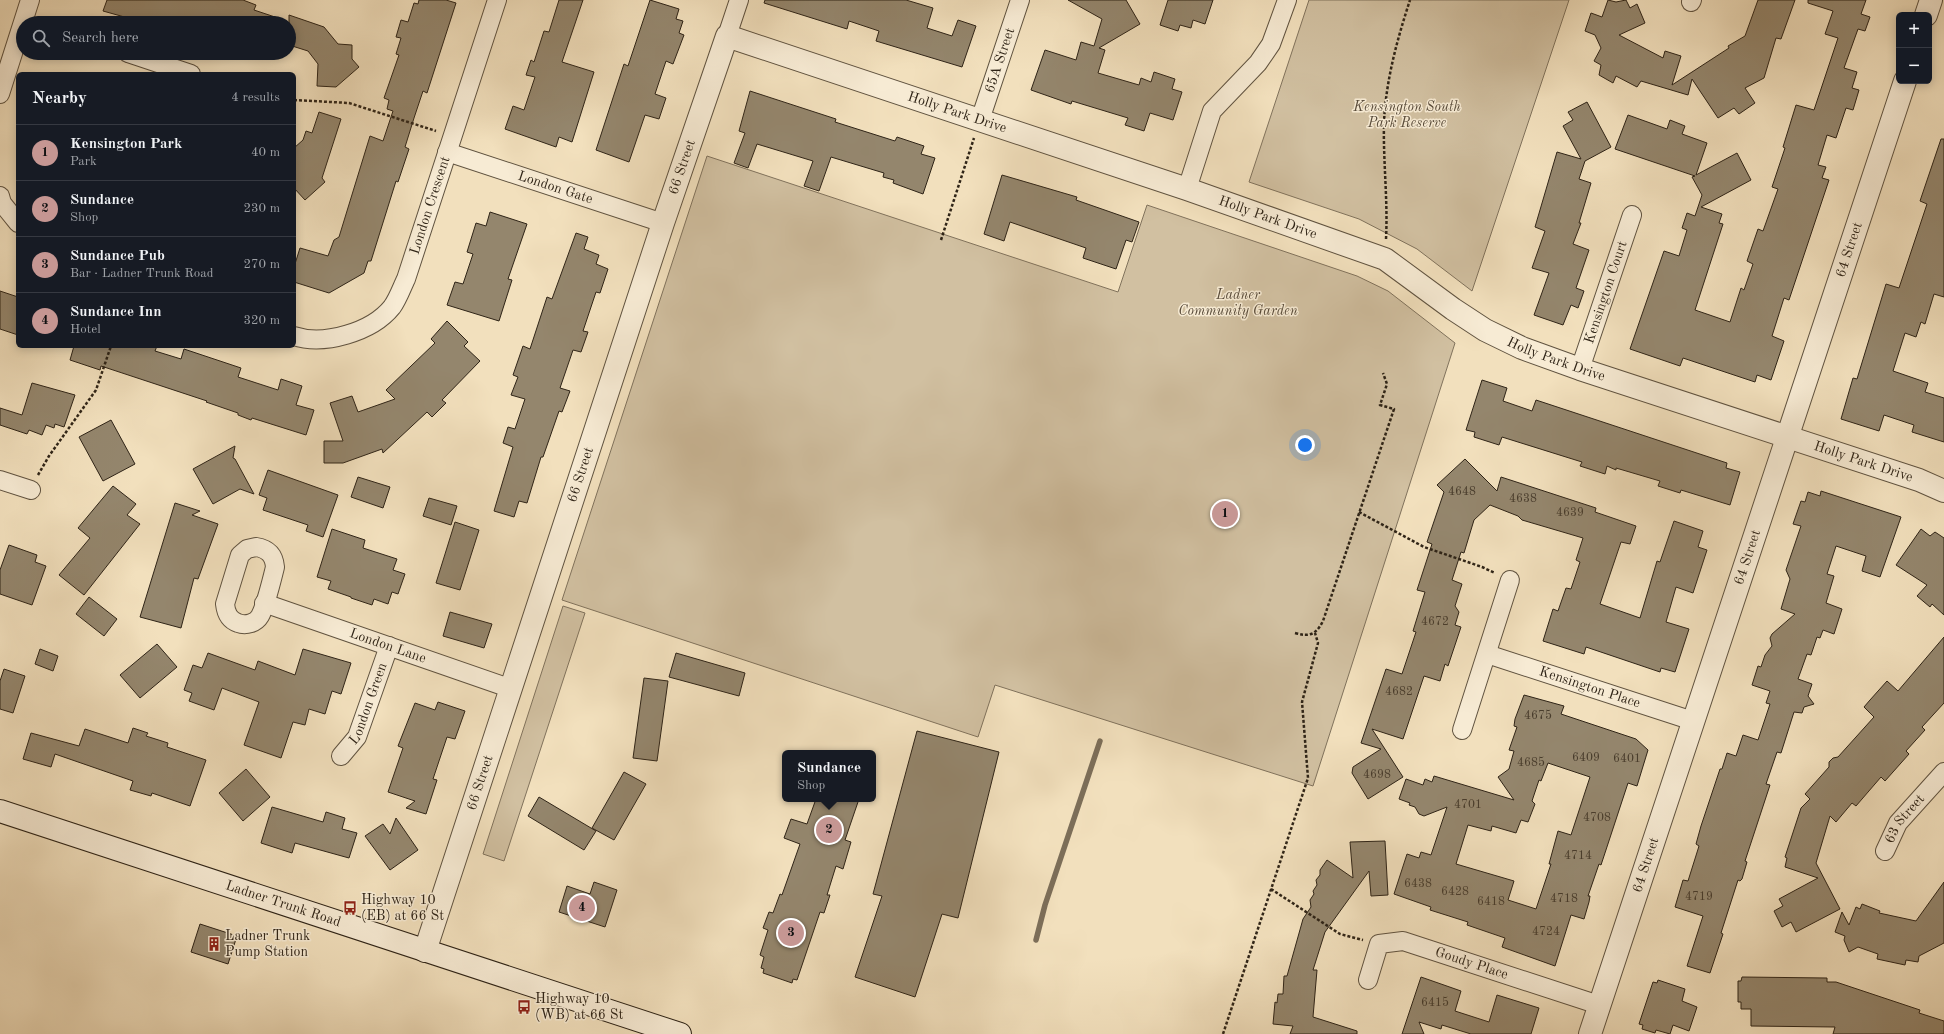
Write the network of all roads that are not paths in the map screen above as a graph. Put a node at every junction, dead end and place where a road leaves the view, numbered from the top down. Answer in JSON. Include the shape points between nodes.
{"nodes":[{"id":1,"x":30,"y":0,"type":"edge"},
{"id":2,"x":498,"y":0,"type":"edge"},
{"id":3,"x":739,"y":0,"type":"edge"},
{"id":4,"x":1020,"y":0,"type":"edge"},
{"id":5,"x":1287,"y":0,"type":"edge"},
{"id":6,"x":1931,"y":0,"type":"edge"},
{"id":7,"x":1927,"y":12,"type":"edge"},
{"id":8,"x":32,"y":16,"type":"edge"},
{"id":9,"x":727,"y":36,"type":"junction"},
{"id":10,"x":16,"y":57,"type":"edge"},
{"id":11,"x":149,"y":60,"type":"edge"},
{"id":12,"x":185,"y":72,"type":"edge"},
{"id":13,"x":1903,"y":84,"type":"edge"},
{"id":14,"x":0,"y":94,"type":"edge"},
{"id":15,"x":980,"y":120,"type":"junction"},
{"id":16,"x":447,"y":152,"type":"junction"},
{"id":17,"x":1187,"y":189,"type":"junction"},
{"id":18,"x":1,"y":201,"type":"edge"},
{"id":19,"x":1632,"y":215,"type":"dead end"},
{"id":20,"x":16,"y":220,"type":"edge"},
{"id":21,"x":663,"y":223,"type":"junction"},
{"id":22,"x":296,"y":337,"type":"edge"},
{"id":23,"x":1580,"y":369,"type":"junction"},
{"id":24,"x":1788,"y":437,"type":"junction"},
{"id":25,"x":0,"y":480,"type":"edge"},
{"id":26,"x":31,"y":490,"type":"road end"},
{"id":27,"x":1944,"y":491,"type":"edge"},
{"id":28,"x":1510,"y":580,"type":"road end"},
{"id":29,"x":264,"y":603,"type":"dead end"},
{"id":30,"x":388,"y":646,"type":"junction"},
{"id":31,"x":1487,"y":654,"type":"junction"},
{"id":32,"x":512,"y":689,"type":"junction"},
{"id":33,"x":1693,"y":721,"type":"junction"},
{"id":34,"x":1462,"y":730,"type":"dead end"},
{"id":35,"x":341,"y":756,"type":"dead end"},
{"id":36,"x":1944,"y":772,"type":"edge"},
{"id":37,"x":0,"y":811,"type":"edge"},
{"id":38,"x":1885,"y":850,"type":"dead end"},
{"id":39,"x":425,"y":951,"type":"junction"},
{"id":40,"x":1368,"y":980,"type":"dead end"},
{"id":41,"x":1599,"y":1005,"type":"junction"},
{"id":42,"x":680,"y":1034,"type":"edge"},
{"id":43,"x":1590,"y":1034,"type":"edge"}],
"edges":[{"from":1,"to":8,"type":"street"},
{"from":2,"to":16,"type":"street","name":"London Crescent"},
{"from":3,"to":9,"type":"street","name":"66 Street"},
{"from":4,"to":15,"type":"street","name":"65A Street"},
{"from":5,"to":17,"type":"street","via":[[1271,44],[1258,63],[1212,111]]},
{"from":6,"to":7,"type":"street"},
{"from":9,"to":15,"type":"street","name":"Holly Park Drive"},
{"from":9,"to":21,"type":"street","name":"66 Street"},
{"from":10,"to":14,"type":"street"},
{"from":11,"to":12,"type":"street"},
{"from":13,"to":24,"type":"street","name":"64 Street"},
{"from":15,"to":17,"type":"street","name":"Holly Park Drive"},
{"from":16,"to":21,"type":"street","name":"London Gate"},
{"from":16,"to":22,"type":"street","name":"London Crescent","via":[[406,279],[392,306],[374,322],[341,338],[304,339]]},
{"from":17,"to":23,"type":"street","name":"Holly Park Drive","via":[[1385,259],[1453,310],[1485,330],[1522,348]]},
{"from":18,"to":20,"type":"street"},
{"from":19,"to":23,"type":"street","name":"Kensington Court"},
{"from":21,"to":32,"type":"street","name":"66 Street"},
{"from":23,"to":24,"type":"street","name":"Holly Park Drive"},
{"from":24,"to":27,"type":"street","name":"Holly Park Drive","via":[[1919,480]]},
{"from":24,"to":33,"type":"street","name":"64 Street"},
{"from":25,"to":26,"type":"street"},
{"from":28,"to":31,"type":"street"},
{"from":29,"to":30,"type":"street","name":"London Lane"},
{"from":30,"to":32,"type":"street","name":"London Lane"},
{"from":30,"to":35,"type":"street","name":"London Green","via":[[357,737]]},
{"from":31,"to":33,"type":"street","name":"Kensington Place"},
{"from":31,"to":34,"type":"street"},
{"from":32,"to":39,"type":"street","name":"66 Street"},
{"from":33,"to":41,"type":"street","name":"64 Street"},
{"from":36,"to":38,"type":"street","name":"63 Street","via":[[1898,823]]},
{"from":37,"to":39,"type":"street","name":"Ladner Trunk Road"},
{"from":39,"to":42,"type":"street","name":"Ladner Trunk Road"},
{"from":40,"to":41,"type":"street","name":"Goudy Place","via":[[1379,944],[1404,941]]},
{"from":41,"to":43,"type":"street","name":"64 Street"}]}
